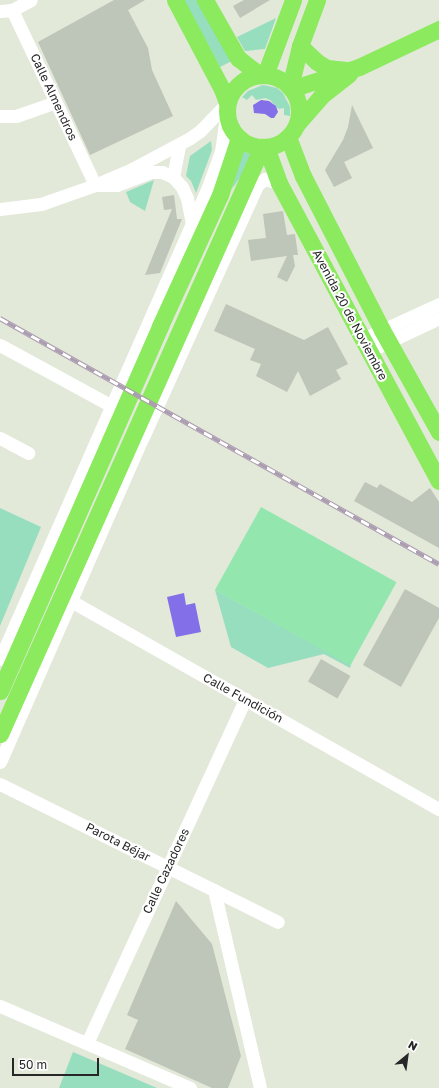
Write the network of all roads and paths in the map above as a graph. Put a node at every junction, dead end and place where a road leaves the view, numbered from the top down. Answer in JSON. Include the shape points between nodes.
{"nodes":[{"id":1,"x":31,"y":0,"type":"edge"},
{"id":2,"x":175,"y":0,"type":"edge"},
{"id":3,"x":205,"y":0,"type":"edge"},
{"id":4,"x":293,"y":0,"type":"edge"},
{"id":5,"x":317,"y":0,"type":"edge"},
{"id":6,"x":6,"y":10,"type":"edge"},
{"id":7,"x":439,"y":29,"type":"edge"},
{"id":8,"x":300,"y":46,"type":"junction"},
{"id":9,"x":353,"y":69,"type":"junction"},
{"id":10,"x":262,"y":75,"type":"junction"},
{"id":11,"x":290,"y":88,"type":"junction"},
{"id":12,"x":56,"y":102,"type":"junction"},
{"id":13,"x":227,"y":109,"type":"junction"},
{"id":14,"x":0,"y":116,"type":"edge"},
{"id":15,"x":293,"y":130,"type":"junction"},
{"id":16,"x":239,"y":138,"type":"junction"},
{"id":17,"x":179,"y":145,"type":"junction"},
{"id":18,"x":264,"y":147,"type":"junction"},
{"id":19,"x":173,"y":178,"type":"junction"},
{"id":20,"x":279,"y":183,"type":"junction"},
{"id":21,"x":96,"y":185,"type":"junction"},
{"id":22,"x":0,"y":209,"type":"edge"},
{"id":23,"x":192,"y":223,"type":"junction"},
{"id":24,"x":439,"y":304,"type":"edge"},
{"id":25,"x":439,"y":318,"type":"edge"},
{"id":26,"x":385,"y":336,"type":"junction"},
{"id":27,"x":0,"y":345,"type":"edge"},
{"id":28,"x":366,"y":345,"type":"junction"},
{"id":29,"x":134,"y":357,"type":"junction"},
{"id":30,"x":171,"y":377,"type":"junction"},
{"id":31,"x":114,"y":402,"type":"junction"},
{"id":32,"x":153,"y":417,"type":"junction"},
{"id":33,"x":439,"y":432,"type":"edge"},
{"id":34,"x":0,"y":438,"type":"edge"},
{"id":35,"x":28,"y":453,"type":"dead end"},
{"id":36,"x":439,"y":481,"type":"edge"},
{"id":37,"x":71,"y":601,"type":"junction"},
{"id":38,"x":0,"y":659,"type":"edge"},
{"id":39,"x":0,"y":691,"type":"edge"},
{"id":40,"x":245,"y":699,"type":"junction"},
{"id":41,"x":0,"y":734,"type":"edge"},
{"id":42,"x":0,"y":762,"type":"edge"},
{"id":43,"x":0,"y":784,"type":"edge"},
{"id":44,"x":439,"y":810,"type":"edge"},
{"id":45,"x":168,"y":867,"type":"junction"},
{"id":46,"x":214,"y":890,"type":"junction"},
{"id":47,"x":278,"y":922,"type":"dead end"},
{"id":48,"x":0,"y":1006,"type":"edge"},
{"id":49,"x":86,"y":1043,"type":"junction"},
{"id":50,"x":190,"y":1088,"type":"edge"},
{"id":51,"x":260,"y":1088,"type":"edge"}],
"edges":[{"from":1,"to":6,"type":"street"},
{"from":2,"to":13,"type":"main road","via":[[222,89]]},
{"from":3,"to":10,"type":"main road","via":[[238,58]]},
{"from":4,"to":10,"type":"main road"},
{"from":5,"to":8,"type":"main road"},
{"from":6,"to":12,"type":"street","name":"Calle Almendros"},
{"from":7,"to":9,"type":"main road"},
{"from":8,"to":9,"type":"main road","via":[[327,68]]},
{"from":8,"to":11,"type":"main road"},
{"from":9,"to":11,"type":"main road"},
{"from":9,"to":15,"type":"main road","via":[[321,96]]},
{"from":10,"to":11,"type":"main road","via":[[274,77]]},
{"from":10,"to":13,"type":"main road","via":[[244,80],[237,85]]},
{"from":11,"to":15,"type":"main road","via":[[299,109]]},
{"from":12,"to":14,"type":"street","via":[[16,116]]},
{"from":12,"to":21,"type":"street","name":"Calle Almendros"},
{"from":13,"to":16,"type":"main road","via":[[228,124]]},
{"from":13,"to":17,"type":"street"},
{"from":13,"to":23,"type":"street","via":[[221,152]]},
{"from":15,"to":18,"type":"main road","via":[[282,142]]},
{"from":15,"to":26,"type":"main road","name":"Avenida 20 de Noviembre","via":[[303,176]]},
{"from":16,"to":18,"type":"main road","via":[[251,145]]},
{"from":16,"to":39,"type":"main road","via":[[220,195]]},
{"from":17,"to":19,"type":"street"},
{"from":17,"to":21,"type":"street"},
{"from":18,"to":20,"type":"main road","name":"Avenida 20 de Noviembre"},
{"from":18,"to":41,"type":"main road","via":[[236,203]]},
{"from":19,"to":21,"type":"street","via":[[162,172],[151,172],[117,186]]},
{"from":19,"to":23,"type":"street","via":[[182,187],[187,198]]},
{"from":20,"to":28,"type":"main road","name":"Avenida 20 de Noviembre"},
{"from":20,"to":30,"type":"street","via":[[265,179],[258,184]]},
{"from":21,"to":22,"type":"street","via":[[41,204]]},
{"from":23,"to":29,"type":"street"},
{"from":24,"to":26,"type":"street"},
{"from":25,"to":26,"type":"street"},
{"from":26,"to":28,"type":"street"},
{"from":26,"to":33,"type":"main road","name":"Avenida 20 de Noviembre"},
{"from":27,"to":31,"type":"street"},
{"from":28,"to":36,"type":"main road","name":"Avenida 20 de Noviembre"},
{"from":29,"to":30,"type":"street","via":[[136,369],[144,378],[152,382],[163,382]]},
{"from":29,"to":31,"type":"street"},
{"from":30,"to":32,"type":"street"},
{"from":31,"to":32,"type":"street","via":[[126,397],[135,399],[149,408]]},
{"from":31,"to":38,"type":"street"},
{"from":32,"to":37,"type":"street"},
{"from":34,"to":35,"type":"street"},
{"from":37,"to":40,"type":"street","name":"Calle Fundición"},
{"from":37,"to":42,"type":"street"},
{"from":40,"to":44,"type":"street","name":"Calle Fundición"},
{"from":40,"to":45,"type":"street","name":"Calle Cazadores"},
{"from":43,"to":45,"type":"street","name":"Parota Béjar"},
{"from":45,"to":46,"type":"street","name":"Parota Béjar"},
{"from":45,"to":49,"type":"street","name":"Calle Cazadores"},
{"from":46,"to":47,"type":"street","name":"Parota Béjar"},
{"from":46,"to":51,"type":"street"},
{"from":48,"to":49,"type":"street"},
{"from":49,"to":50,"type":"street"}]}
